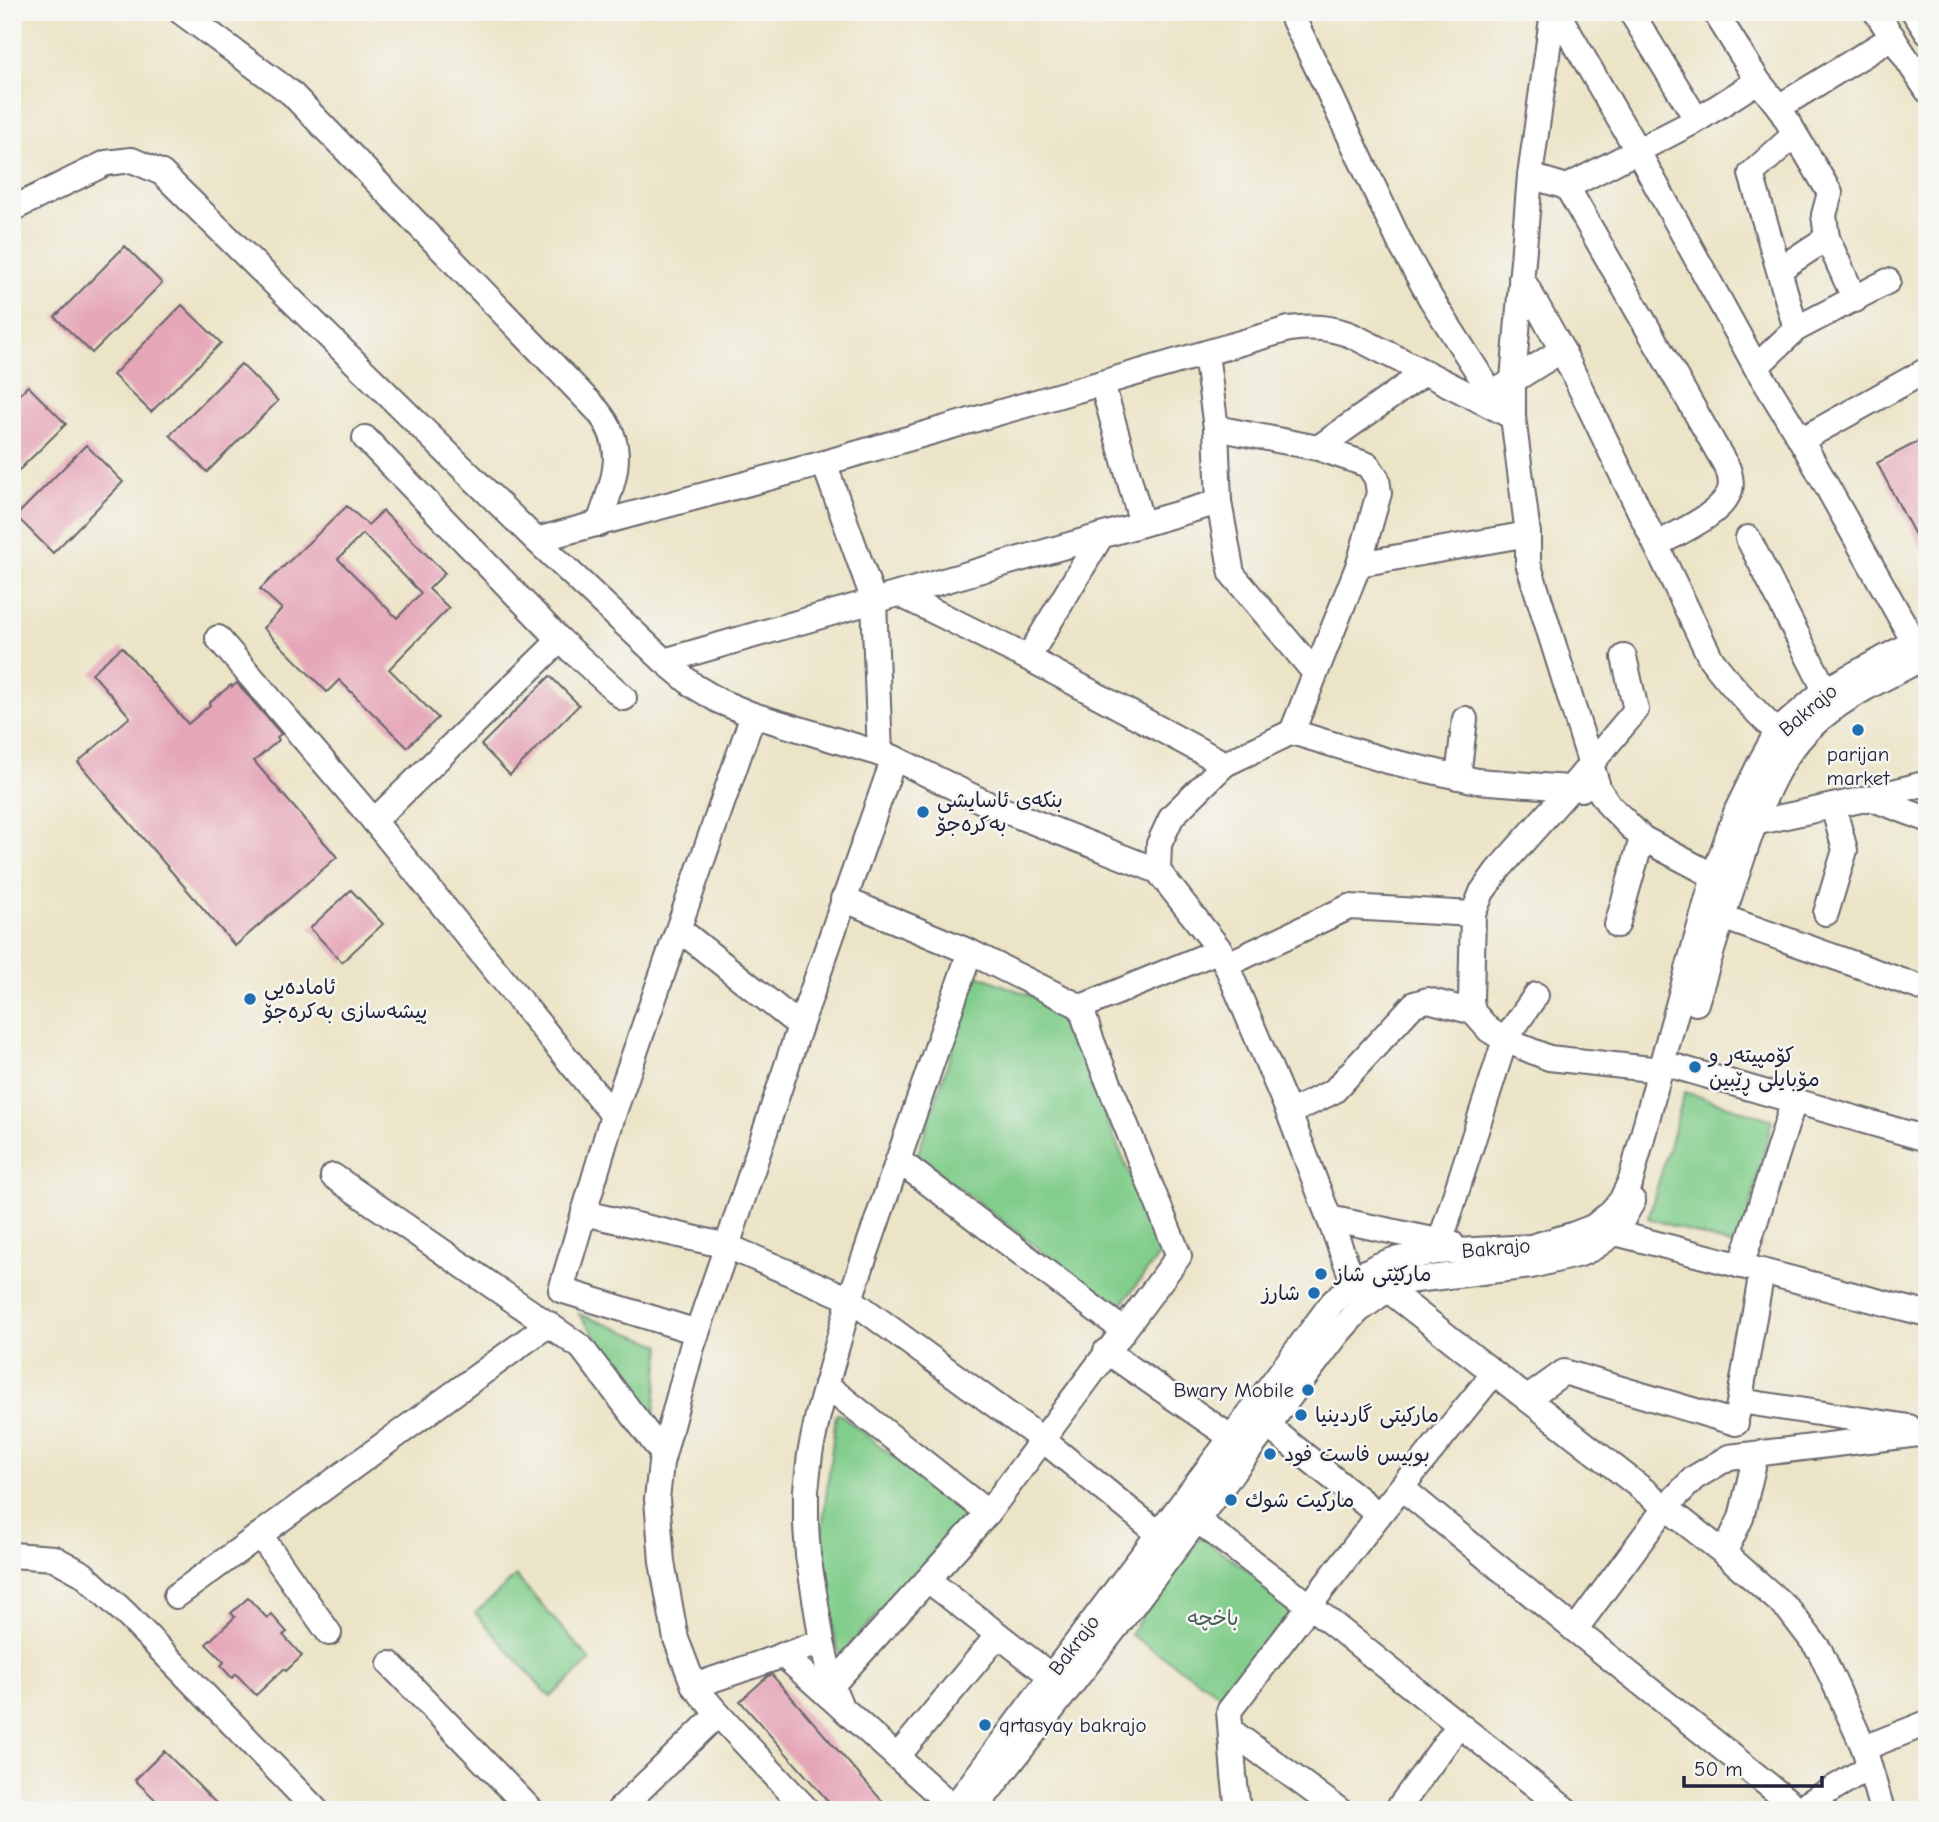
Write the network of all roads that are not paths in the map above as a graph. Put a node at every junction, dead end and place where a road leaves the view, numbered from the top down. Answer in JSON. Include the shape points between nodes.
{"nodes":[{"id":1,"x":181,"y":12,"type":"edge"},
{"id":2,"x":1290,"y":12,"type":"edge"},
{"id":3,"x":1555,"y":12,"type":"edge"},
{"id":4,"x":1631,"y":12,"type":"edge"},
{"id":5,"x":1715,"y":12,"type":"edge"},
{"id":6,"x":1876,"y":12,"type":"edge"},
{"id":7,"x":1914,"y":12,"type":"edge"},
{"id":8,"x":1927,"y":32,"type":"edge"},
{"id":9,"x":1892,"y":37,"type":"junction"},
{"id":10,"x":1758,"y":81,"type":"junction"},
{"id":11,"x":1927,"y":90,"type":"edge"},
{"id":12,"x":1779,"y":107,"type":"junction"},
{"id":13,"x":1697,"y":120,"type":"junction"},
{"id":14,"x":1794,"y":135,"type":"junction"},
{"id":15,"x":1637,"y":150,"type":"junction"},
{"id":16,"x":1530,"y":176,"type":"junction"},
{"id":17,"x":1567,"y":187,"type":"junction"},
{"id":18,"x":12,"y":209,"type":"edge"},
{"id":19,"x":1827,"y":238,"type":"junction"},
{"id":20,"x":1780,"y":269,"type":"junction"},
{"id":21,"x":1521,"y":277,"type":"junction"},
{"id":22,"x":1888,"y":281,"type":"dead end"},
{"id":23,"x":1854,"y":300,"type":"junction"},
{"id":24,"x":1796,"y":329,"type":"junction"},
{"id":25,"x":1562,"y":350,"type":"junction"},
{"id":26,"x":1206,"y":354,"type":"junction"},
{"id":27,"x":1755,"y":368,"type":"junction"},
{"id":28,"x":1927,"y":370,"type":"edge"},
{"id":29,"x":1424,"y":373,"type":"junction"},
{"id":30,"x":1513,"y":380,"type":"junction"},
{"id":31,"x":1102,"y":383,"type":"junction"},
{"id":32,"x":1487,"y":397,"type":"junction"},
{"id":33,"x":1513,"y":416,"type":"junction"},
{"id":34,"x":1216,"y":428,"type":"junction"},
{"id":35,"x":365,"y":438,"type":"dead end"},
{"id":36,"x":1801,"y":440,"type":"junction"},
{"id":37,"x":1318,"y":448,"type":"junction"},
{"id":38,"x":824,"y":463,"type":"junction"},
{"id":39,"x":1219,"y":502,"type":"junction"},
{"id":40,"x":599,"y":524,"type":"junction"},
{"id":41,"x":1142,"y":524,"type":"junction"},
{"id":42,"x":1528,"y":534,"type":"junction"},
{"id":43,"x":1101,"y":536,"type":"junction"},
{"id":44,"x":1748,"y":538,"type":"dead end"},
{"id":45,"x":536,"y":540,"type":"junction"},
{"id":46,"x":1656,"y":545,"type":"junction"},
{"id":47,"x":1359,"y":564,"type":"junction"},
{"id":48,"x":899,"y":594,"type":"junction"},
{"id":49,"x":874,"y":601,"type":"junction"},
{"id":50,"x":218,"y":639,"type":"dead end"},
{"id":51,"x":560,"y":640,"type":"junction"},
{"id":52,"x":1922,"y":644,"type":"edge"},
{"id":53,"x":1623,"y":657,"type":"dead end"},
{"id":54,"x":1028,"y":658,"type":"junction"},
{"id":55,"x":664,"y":661,"type":"junction"},
{"id":56,"x":1315,"y":673,"type":"junction"},
{"id":57,"x":1825,"y":690,"type":"junction"},
{"id":58,"x":624,"y":698,"type":"dead end"},
{"id":59,"x":753,"y":715,"type":"junction"},
{"id":60,"x":1465,"y":719,"type":"dead end"},
{"id":61,"x":1292,"y":732,"type":"junction"},
{"id":62,"x":1777,"y":732,"type":"junction"},
{"id":63,"x":887,"y":756,"type":"junction"},
{"id":64,"x":1225,"y":764,"type":"junction"},
{"id":65,"x":1590,"y":765,"type":"junction"},
{"id":66,"x":1458,"y":777,"type":"junction"},
{"id":67,"x":1927,"y":783,"type":"edge"},
{"id":68,"x":1570,"y":789,"type":"junction"},
{"id":69,"x":1599,"y":790,"type":"junction"},
{"id":70,"x":1870,"y":798,"type":"junction"},
{"id":71,"x":1833,"y":806,"type":"junction"},
{"id":72,"x":1927,"y":820,"type":"edge"},
{"id":73,"x":374,"y":821,"type":"junction"},
{"id":74,"x":1754,"y":823,"type":"junction"},
{"id":75,"x":1642,"y":838,"type":"junction"},
{"id":76,"x":1158,"y":871,"type":"junction"},
{"id":77,"x":1714,"y":876,"type":"junction"},
{"id":78,"x":843,"y":899,"type":"junction"},
{"id":79,"x":1826,"y":913,"type":"dead end"},
{"id":80,"x":1473,"y":914,"type":"junction"},
{"id":81,"x":1722,"y":917,"type":"junction"},
{"id":82,"x":1617,"y":925,"type":"dead end"},
{"id":83,"x":679,"y":929,"type":"junction"},
{"id":84,"x":970,"y":952,"type":"junction"},
{"id":85,"x":1223,"y":958,"type":"junction"},
{"id":86,"x":1927,"y":990,"type":"edge"},
{"id":87,"x":1536,"y":995,"type":"dead end"},
{"id":88,"x":1081,"y":1007,"type":"junction"},
{"id":89,"x":1473,"y":1012,"type":"junction"},
{"id":90,"x":800,"y":1026,"type":"junction"},
{"id":91,"x":1505,"y":1041,"type":"junction"},
{"id":92,"x":1669,"y":1069,"type":"junction"},
{"id":93,"x":1794,"y":1101,"type":"junction"},
{"id":94,"x":1289,"y":1114,"type":"junction"},
{"id":95,"x":613,"y":1115,"type":"junction"},
{"id":96,"x":1927,"y":1139,"type":"edge"},
{"id":97,"x":898,"y":1160,"type":"junction"},
{"id":98,"x":333,"y":1176,"type":"dead end"},
{"id":99,"x":584,"y":1213,"type":"junction"},
{"id":100,"x":1329,"y":1218,"type":"junction"},
{"id":101,"x":1615,"y":1233,"type":"junction"},
{"id":102,"x":727,"y":1247,"type":"junction"},
{"id":103,"x":1439,"y":1247,"type":"junction"},
{"id":104,"x":1751,"y":1268,"type":"junction"},
{"id":105,"x":1360,"y":1277,"type":"junction"},
{"id":106,"x":1388,"y":1290,"type":"junction"},
{"id":107,"x":850,"y":1299,"type":"junction"},
{"id":108,"x":1363,"y":1307,"type":"junction"},
{"id":109,"x":1927,"y":1314,"type":"edge"},
{"id":110,"x":549,"y":1324,"type":"junction"},
{"id":111,"x":1123,"y":1330,"type":"junction"},
{"id":112,"x":697,"y":1332,"type":"junction"},
{"id":113,"x":1107,"y":1352,"type":"junction"},
{"id":114,"x":1494,"y":1373,"type":"junction"},
{"id":115,"x":826,"y":1385,"type":"junction"},
{"id":116,"x":1528,"y":1398,"type":"junction"},
{"id":117,"x":1738,"y":1412,"type":"junction"},
{"id":118,"x":1268,"y":1426,"type":"junction"},
{"id":119,"x":1927,"y":1431,"type":"edge"},
{"id":120,"x":1232,"y":1438,"type":"junction"},
{"id":121,"x":1043,"y":1440,"type":"junction"},
{"id":122,"x":663,"y":1454,"type":"junction"},
{"id":123,"x":1756,"y":1454,"type":"junction"},
{"id":124,"x":1729,"y":1457,"type":"junction"},
{"id":125,"x":1402,"y":1488,"type":"junction"},
{"id":126,"x":1665,"y":1508,"type":"junction"},
{"id":127,"x":988,"y":1513,"type":"junction"},
{"id":128,"x":1379,"y":1516,"type":"junction"},
{"id":129,"x":1198,"y":1520,"type":"junction"},
{"id":130,"x":1158,"y":1532,"type":"junction"},
{"id":131,"x":260,"y":1535,"type":"junction"},
{"id":132,"x":1724,"y":1553,"type":"junction"},
{"id":133,"x":12,"y":1555,"type":"edge"},
{"id":134,"x":928,"y":1580,"type":"junction"},
{"id":135,"x":176,"y":1595,"type":"dead end"},
{"id":136,"x":1309,"y":1605,"type":"junction"},
{"id":137,"x":1575,"y":1630,"type":"junction"},
{"id":138,"x":329,"y":1633,"type":"dead end"},
{"id":139,"x":998,"y":1635,"type":"junction"},
{"id":140,"x":822,"y":1642,"type":"junction"},
{"id":141,"x":783,"y":1655,"type":"junction"},
{"id":142,"x":390,"y":1664,"type":"dead end"},
{"id":143,"x":1051,"y":1676,"type":"junction"},
{"id":144,"x":694,"y":1686,"type":"junction"},
{"id":145,"x":837,"y":1696,"type":"junction"},
{"id":146,"x":718,"y":1714,"type":"junction"},
{"id":147,"x":1927,"y":1723,"type":"edge"},
{"id":148,"x":1459,"y":1726,"type":"junction"},
{"id":149,"x":1231,"y":1731,"type":"junction"},
{"id":150,"x":897,"y":1757,"type":"junction"},
{"id":151,"x":1866,"y":1757,"type":"junction"},
{"id":152,"x":960,"y":1809,"type":"edge"},
{"id":153,"x":1798,"y":1809,"type":"edge"},
{"id":154,"x":316,"y":1810,"type":"edge"},
{"id":155,"x":531,"y":1810,"type":"edge"},
{"id":156,"x":619,"y":1810,"type":"edge"},
{"id":157,"x":807,"y":1810,"type":"edge"},
{"id":158,"x":1238,"y":1810,"type":"edge"},
{"id":159,"x":1339,"y":1810,"type":"edge"},
{"id":160,"x":1397,"y":1810,"type":"edge"},
{"id":161,"x":1566,"y":1810,"type":"edge"},
{"id":162,"x":1882,"y":1810,"type":"edge"}],
"edges":[{"from":1,"to":40,"type":"street","via":[[291,93],[607,422],[616,460]]},
{"from":2,"to":32,"type":"street","via":[[1401,245]]},
{"from":3,"to":15,"type":"street"},
{"from":3,"to":16,"type":"street"},
{"from":4,"to":13,"type":"street"},
{"from":5,"to":10,"type":"street"},
{"from":6,"to":9,"type":"street"},
{"from":7,"to":8,"type":"street"},
{"from":9,"to":11,"type":"street"},
{"from":9,"to":12,"type":"street"},
{"from":10,"to":12,"type":"street"},
{"from":10,"to":13,"type":"street"},
{"from":12,"to":14,"type":"street"},
{"from":13,"to":15,"type":"street"},
{"from":14,"to":19,"type":"street","via":[[1830,193],[1824,215]]},
{"from":14,"to":20,"type":"street","via":[[1751,174]]},
{"from":15,"to":17,"type":"street"},
{"from":15,"to":27,"type":"street"},
{"from":16,"to":17,"type":"street"},
{"from":16,"to":21,"type":"street"},
{"from":17,"to":46,"type":"street","via":[[1731,478],[1731,489],[1717,509]]},
{"from":18,"to":45,"type":"street","via":[[106,163],[132,160],[162,173]]},
{"from":19,"to":20,"type":"street"},
{"from":19,"to":23,"type":"street"},
{"from":20,"to":24,"type":"street"},
{"from":21,"to":25,"type":"street"},
{"from":21,"to":30,"type":"street"},
{"from":22,"to":23,"type":"street"},
{"from":23,"to":24,"type":"street"},
{"from":24,"to":27,"type":"street"},
{"from":25,"to":30,"type":"street"},
{"from":25,"to":46,"type":"street"},
{"from":26,"to":29,"type":"street","via":[[1289,329],[1324,327],[1353,336]]},
{"from":26,"to":31,"type":"street"},
{"from":26,"to":34,"type":"street"},
{"from":27,"to":36,"type":"street"},
{"from":28,"to":36,"type":"street"},
{"from":29,"to":32,"type":"street"},
{"from":29,"to":37,"type":"street"},
{"from":30,"to":32,"type":"street"},
{"from":30,"to":33,"type":"street"},
{"from":31,"to":38,"type":"street"},
{"from":31,"to":41,"type":"street"},
{"from":32,"to":33,"type":"street"},
{"from":33,"to":42,"type":"street"},
{"from":34,"to":37,"type":"street"},
{"from":34,"to":39,"type":"street"},
{"from":35,"to":51,"type":"street"},
{"from":36,"to":52,"type":"street"},
{"from":37,"to":47,"type":"street","via":[[1368,465],[1377,479],[1379,493]]},
{"from":38,"to":40,"type":"street"},
{"from":38,"to":49,"type":"street"},
{"from":39,"to":41,"type":"street"},
{"from":39,"to":56,"type":"street","via":[[1232,574]]},
{"from":40,"to":45,"type":"street"},
{"from":41,"to":43,"type":"street"},
{"from":42,"to":47,"type":"street"},
{"from":42,"to":65,"type":"street","via":[[1528,563]]},
{"from":43,"to":48,"type":"street"},
{"from":43,"to":54,"type":"street"},
{"from":44,"to":57,"type":"street"},
{"from":45,"to":55,"type":"street"},
{"from":46,"to":62,"type":"street","via":[[1711,659]]},
{"from":47,"to":56,"type":"street"},
{"from":48,"to":49,"type":"street"},
{"from":48,"to":54,"type":"street"},
{"from":49,"to":55,"type":"street"},
{"from":49,"to":63,"type":"street"},
{"from":50,"to":73,"type":"street"},
{"from":51,"to":58,"type":"street"},
{"from":51,"to":73,"type":"street"},
{"from":52,"to":57,"type":"street","name":"Bakrajo"},
{"from":52,"to":74,"type":"street","name":"Bakrajo","via":[[1802,736],[1771,781]]},
{"from":53,"to":65,"type":"street","via":[[1636,710]]},
{"from":54,"to":64,"type":"street"},
{"from":55,"to":59,"type":"street","via":[[694,686]]},
{"from":56,"to":61,"type":"street"},
{"from":57,"to":62,"type":"street","name":"Bakrajo"},
{"from":59,"to":63,"type":"street"},
{"from":59,"to":83,"type":"street"},
{"from":60,"to":66,"type":"street"},
{"from":61,"to":64,"type":"street"},
{"from":61,"to":66,"type":"street"},
{"from":62,"to":77,"type":"street","name":"Bakrajo","via":[[1737,810]]},
{"from":63,"to":76,"type":"street","via":[[988,804]]},
{"from":63,"to":78,"type":"street"},
{"from":64,"to":76,"type":"street","via":[[1172,816],[1159,844]]},
{"from":65,"to":68,"type":"street"},
{"from":65,"to":69,"type":"street"},
{"from":66,"to":68,"type":"street"},
{"from":67,"to":70,"type":"street"},
{"from":68,"to":69,"type":"street"},
{"from":68,"to":80,"type":"street","via":[[1489,880]]},
{"from":69,"to":75,"type":"street"},
{"from":70,"to":71,"type":"street"},
{"from":70,"to":72,"type":"street"},
{"from":71,"to":74,"type":"street"},
{"from":71,"to":79,"type":"street","via":[[1845,850]]},
{"from":73,"to":95,"type":"street"},
{"from":74,"to":81,"type":"street","name":"Bakrajo"},
{"from":75,"to":77,"type":"street"},
{"from":75,"to":82,"type":"street"},
{"from":76,"to":85,"type":"street"},
{"from":77,"to":92,"type":"street","name":"Bakrajo"},
{"from":78,"to":84,"type":"street"},
{"from":78,"to":90,"type":"street"},
{"from":80,"to":85,"type":"street","via":[[1349,907]]},
{"from":80,"to":89,"type":"street"},
{"from":81,"to":86,"type":"street"},
{"from":81,"to":92,"type":"street","name":"Bakrajo"},
{"from":83,"to":90,"type":"street"},
{"from":83,"to":95,"type":"street"},
{"from":84,"to":88,"type":"street"},
{"from":84,"to":97,"type":"street"},
{"from":85,"to":88,"type":"street"},
{"from":85,"to":94,"type":"street"},
{"from":87,"to":91,"type":"street"},
{"from":88,"to":111,"type":"street","via":[[1179,1256]]},
{"from":89,"to":91,"type":"street"},
{"from":89,"to":94,"type":"street","via":[[1428,1000],[1414,1004],[1334,1091]]},
{"from":90,"to":102,"type":"street"},
{"from":91,"to":92,"type":"street","via":[[1549,1058]]},
{"from":91,"to":103,"type":"street"},
{"from":92,"to":93,"type":"street"},
{"from":92,"to":101,"type":"street","name":"Bakrajo","via":[[1646,1172]]},
{"from":92,"to":103,"type":"street","name":"Bakrajo","via":[[1621,1201],[1593,1227],[1531,1247]]},
{"from":93,"to":96,"type":"street"},
{"from":93,"to":104,"type":"street"},
{"from":94,"to":100,"type":"street"},
{"from":95,"to":99,"type":"street"},
{"from":97,"to":107,"type":"street"},
{"from":97,"to":111,"type":"street"},
{"from":98,"to":110,"type":"street"},
{"from":99,"to":102,"type":"street"},
{"from":99,"to":112,"type":"street","via":[[561,1290]]},
{"from":100,"to":103,"type":"street"},
{"from":100,"to":105,"type":"street","via":[[1343,1254]]},
{"from":101,"to":104,"type":"street"},
{"from":101,"to":106,"type":"street","name":"Bakrajo","via":[[1565,1259],[1407,1281]]},
{"from":102,"to":107,"type":"street"},
{"from":102,"to":112,"type":"street"},
{"from":103,"to":105,"type":"street","name":"Bakrajo","via":[[1393,1260]]},
{"from":104,"to":109,"type":"street"},
{"from":104,"to":117,"type":"street"},
{"from":105,"to":106,"type":"street"},
{"from":105,"to":108,"type":"street"},
{"from":105,"to":120,"type":"street","name":"Bakrajo","via":[[1332,1303]]},
{"from":106,"to":108,"type":"street","name":"Bakrajo"},
{"from":106,"to":114,"type":"street"},
{"from":107,"to":115,"type":"street"},
{"from":107,"to":121,"type":"street"},
{"from":108,"to":118,"type":"street","name":"Bakrajo"},
{"from":110,"to":122,"type":"street","via":[[581,1347]]},
{"from":110,"to":131,"type":"street"},
{"from":111,"to":113,"type":"street"},
{"from":112,"to":122,"type":"street"},
{"from":113,"to":120,"type":"street"},
{"from":113,"to":121,"type":"street"},
{"from":114,"to":116,"type":"street"},
{"from":114,"to":125,"type":"street"},
{"from":115,"to":127,"type":"street"},
{"from":115,"to":140,"type":"street","via":[[806,1490],[808,1555]]},
{"from":116,"to":117,"type":"street","via":[[1564,1372]]},
{"from":116,"to":126,"type":"street"},
{"from":117,"to":119,"type":"street"},
{"from":117,"to":124,"type":"street"},
{"from":118,"to":128,"type":"street"},
{"from":118,"to":129,"type":"street","name":"Bakrajo"},
{"from":119,"to":123,"type":"street"},
{"from":120,"to":130,"type":"street","name":"Bakrajo"},
{"from":121,"to":127,"type":"street"},
{"from":121,"to":130,"type":"street"},
{"from":122,"to":144,"type":"street","via":[[657,1499],[662,1562],[676,1639]]},
{"from":123,"to":124,"type":"street"},
{"from":123,"to":132,"type":"street","via":[[1741,1518]]},
{"from":124,"to":126,"type":"street","via":[[1693,1478]]},
{"from":125,"to":128,"type":"street"},
{"from":125,"to":137,"type":"street"},
{"from":126,"to":132,"type":"street"},
{"from":126,"to":137,"type":"street"},
{"from":127,"to":134,"type":"street"},
{"from":128,"to":136,"type":"street"},
{"from":129,"to":136,"type":"street"},
{"from":129,"to":152,"type":"street","name":"Bakrajo"},
{"from":130,"to":143,"type":"street","name":"Bakrajo"},
{"from":131,"to":135,"type":"street"},
{"from":131,"to":138,"type":"street"},
{"from":132,"to":151,"type":"street","via":[[1788,1609],[1820,1651]]},
{"from":133,"to":154,"type":"street","via":[[54,1558],[83,1574]]},
{"from":134,"to":139,"type":"street"},
{"from":134,"to":145,"type":"street"},
{"from":136,"to":148,"type":"street"},
{"from":136,"to":149,"type":"street","via":[[1230,1711]]},
{"from":137,"to":153,"type":"street"},
{"from":139,"to":143,"type":"street"},
{"from":139,"to":150,"type":"street"},
{"from":140,"to":141,"type":"street"},
{"from":140,"to":145,"type":"street"},
{"from":141,"to":144,"type":"street"},
{"from":141,"to":145,"type":"street"},
{"from":142,"to":155,"type":"street"},
{"from":143,"to":152,"type":"street","name":"Bakrajo"},
{"from":144,"to":146,"type":"street"},
{"from":145,"to":150,"type":"street"},
{"from":146,"to":156,"type":"street"},
{"from":146,"to":157,"type":"street"},
{"from":147,"to":151,"type":"street"},
{"from":148,"to":160,"type":"street"},
{"from":148,"to":161,"type":"street"},
{"from":149,"to":158,"type":"street"},
{"from":149,"to":159,"type":"street"},
{"from":150,"to":152,"type":"street"},
{"from":151,"to":153,"type":"street"},
{"from":151,"to":162,"type":"street"}]}
